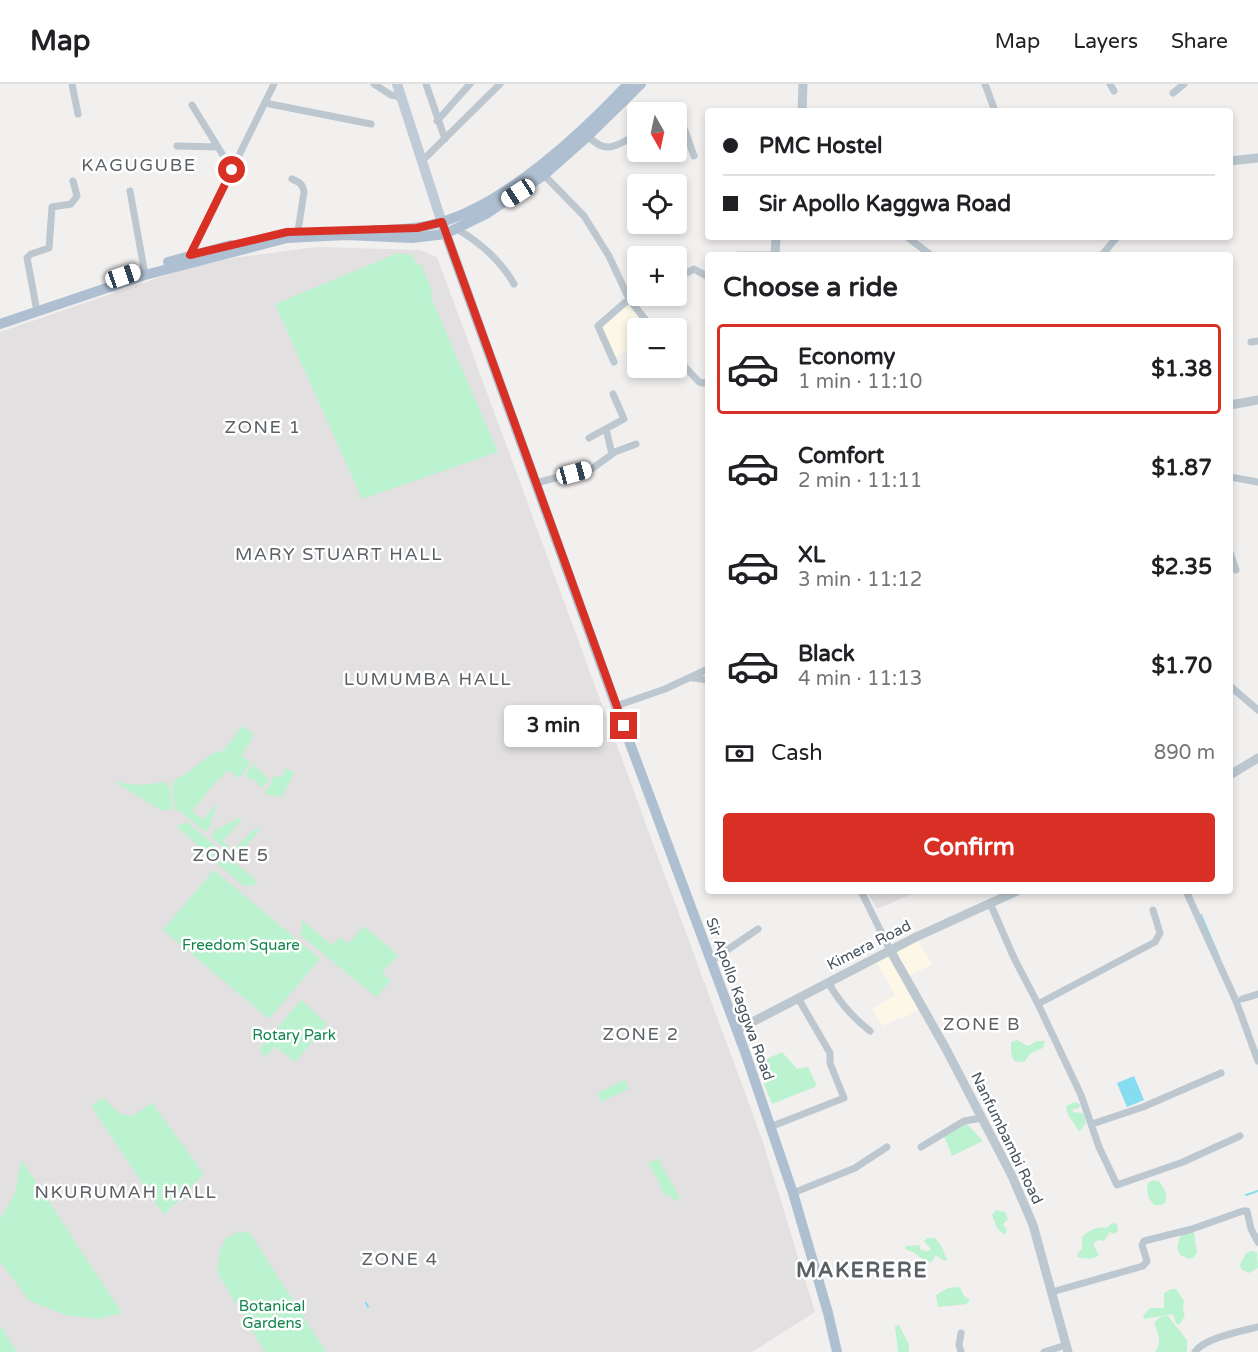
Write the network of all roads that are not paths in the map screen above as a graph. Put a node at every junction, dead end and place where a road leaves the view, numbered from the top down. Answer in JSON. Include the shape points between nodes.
{"nodes":[{"id":1,"x":72,"y":84,"type":"edge"},
{"id":2,"x":274,"y":84,"type":"edge"},
{"id":3,"x":374,"y":84,"type":"edge"},
{"id":4,"x":397,"y":84,"type":"edge"},
{"id":5,"x":426,"y":84,"type":"edge"},
{"id":6,"x":470,"y":84,"type":"edge"},
{"id":7,"x":500,"y":84,"type":"edge"},
{"id":8,"x":628,"y":84,"type":"edge"},
{"id":9,"x":641,"y":84,"type":"edge"},
{"id":10,"x":803,"y":84,"type":"edge"},
{"id":11,"x":985,"y":84,"type":"edge"},
{"id":12,"x":1184,"y":84,"type":"edge"},
{"id":13,"x":1173,"y":93,"type":"dead end"},
{"id":14,"x":402,"y":97,"type":"junction"},
{"id":15,"x":265,"y":103,"type":"junction"},
{"id":16,"x":192,"y":105,"type":"dead end"},
{"id":17,"x":802,"y":108,"type":"edge"},
{"id":18,"x":994,"y":108,"type":"edge"},
{"id":19,"x":78,"y":114,"type":"dead end"},
{"id":20,"x":437,"y":121,"type":"junction"},
{"id":21,"x":371,"y":124,"type":"dead end"},
{"id":22,"x":588,"y":136,"type":"junction"},
{"id":23,"x":687,"y":136,"type":"edge"},
{"id":24,"x":445,"y":139,"type":"junction"},
{"id":25,"x":627,"y":139,"type":"edge"},
{"id":26,"x":177,"y":146,"type":"dead end"},
{"id":27,"x":218,"y":147,"type":"junction"},
{"id":28,"x":694,"y":156,"type":"dead end"},
{"id":29,"x":1258,"y":158,"type":"edge"},
{"id":30,"x":422,"y":161,"type":"junction"},
{"id":31,"x":1233,"y":161,"type":"edge"},
{"id":32,"x":232,"y":170,"type":"junction"},
{"id":33,"x":544,"y":175,"type":"junction"},
{"id":34,"x":292,"y":179,"type":"dead end"},
{"id":35,"x":73,"y":181,"type":"dead end"},
{"id":36,"x":130,"y":191,"type":"dead end"},
{"id":37,"x":442,"y":222,"type":"junction"},
{"id":38,"x":457,"y":229,"type":"junction"},
{"id":39,"x":298,"y":231,"type":"junction"},
{"id":40,"x":445,"y":234,"type":"junction"},
{"id":41,"x":911,"y":240,"type":"edge"},
{"id":42,"x":1114,"y":240,"type":"edge"},
{"id":43,"x":927,"y":252,"type":"edge"},
{"id":44,"x":1104,"y":252,"type":"edge"},
{"id":45,"x":190,"y":255,"type":"junction"},
{"id":46,"x":144,"y":269,"type":"junction"},
{"id":47,"x":687,"y":273,"type":"edge"},
{"id":48,"x":705,"y":275,"type":"edge"},
{"id":49,"x":514,"y":284,"type":"dead end"},
{"id":50,"x":627,"y":295,"type":"edge"},
{"id":51,"x":627,"y":301,"type":"edge"},
{"id":52,"x":36,"y":306,"type":"junction"},
{"id":53,"x":635,"y":306,"type":"edge"},
{"id":54,"x":0,"y":318,"type":"edge"},
{"id":55,"x":644,"y":318,"type":"edge"},
{"id":56,"x":0,"y":324,"type":"edge"},
{"id":57,"x":614,"y":362,"type":"dead end"},
{"id":58,"x":687,"y":369,"type":"edge"},
{"id":59,"x":705,"y":382,"type":"edge"},
{"id":60,"x":613,"y":394,"type":"dead end"},
{"id":61,"x":1258,"y":400,"type":"edge"},
{"id":62,"x":1233,"y":404,"type":"edge"},
{"id":63,"x":606,"y":429,"type":"junction"},
{"id":64,"x":589,"y":438,"type":"dead end"},
{"id":65,"x":636,"y":444,"type":"dead end"},
{"id":66,"x":612,"y":454,"type":"junction"},
{"id":67,"x":1233,"y":478,"type":"edge"},
{"id":68,"x":1258,"y":482,"type":"edge"},
{"id":69,"x":536,"y":483,"type":"junction"},
{"id":70,"x":1233,"y":561,"type":"edge"},
{"id":71,"x":1236,"y":570,"type":"dead end"},
{"id":72,"x":705,"y":671,"type":"edge"},
{"id":73,"x":691,"y":679,"type":"junction"},
{"id":74,"x":705,"y":679,"type":"edge"},
{"id":75,"x":1233,"y":689,"type":"edge"},
{"id":76,"x":616,"y":706,"type":"junction"},
{"id":77,"x":1258,"y":710,"type":"edge"},
{"id":78,"x":1258,"y":758,"type":"edge"},
{"id":79,"x":1233,"y":772,"type":"edge"},
{"id":80,"x":862,"y":894,"type":"edge"},
{"id":81,"x":1010,"y":894,"type":"edge"},
{"id":82,"x":1187,"y":894,"type":"edge"},
{"id":83,"x":990,"y":903,"type":"junction"},
{"id":84,"x":1153,"y":910,"type":"dead end"},
{"id":85,"x":758,"y":929,"type":"dead end"},
{"id":86,"x":890,"y":950,"type":"junction"},
{"id":87,"x":711,"y":961,"type":"junction"},
{"id":88,"x":828,"y":982,"type":"junction"},
{"id":89,"x":1258,"y":994,"type":"edge"},
{"id":90,"x":798,"y":998,"type":"junction"},
{"id":91,"x":1242,"y":999,"type":"dead end"},
{"id":92,"x":1038,"y":1004,"type":"junction"},
{"id":93,"x":736,"y":1030,"type":"junction"},
{"id":94,"x":870,"y":1031,"type":"dead end"},
{"id":95,"x":1258,"y":1061,"type":"edge"},
{"id":96,"x":1221,"y":1073,"type":"dead end"},
{"id":97,"x":981,"y":1118,"type":"junction"},
{"id":98,"x":1092,"y":1124,"type":"junction"},
{"id":99,"x":770,"y":1127,"type":"junction"},
{"id":100,"x":1240,"y":1136,"type":"dead end"},
{"id":101,"x":887,"y":1147,"type":"dead end"},
{"id":102,"x":921,"y":1147,"type":"dead end"},
{"id":103,"x":793,"y":1193,"type":"junction"},
{"id":104,"x":1258,"y":1242,"type":"edge"},
{"id":105,"x":1052,"y":1292,"type":"junction"},
{"id":106,"x":1258,"y":1327,"type":"edge"},
{"id":107,"x":961,"y":1334,"type":"dead end"},
{"id":108,"x":1067,"y":1348,"type":"edge"},
{"id":109,"x":837,"y":1352,"type":"edge"},
{"id":110,"x":962,"y":1352,"type":"edge"},
{"id":111,"x":1044,"y":1352,"type":"edge"},
{"id":112,"x":1195,"y":1352,"type":"edge"}],
"edges":[{"from":1,"to":19,"type":"street"},
{"from":2,"to":15,"type":"street"},
{"from":3,"to":14,"type":"street"},
{"from":4,"to":14,"type":"main road","name":"Sir Apollo Kaggwa Road"},
{"from":5,"to":20,"type":"street"},
{"from":6,"to":20,"type":"street"},
{"from":7,"to":24,"type":"street"},
{"from":8,"to":37,"type":"main road","via":[[528,175],[492,199]]},
{"from":9,"to":22,"type":"main road"},
{"from":10,"to":17,"type":"street"},
{"from":11,"to":18,"type":"street"},
{"from":12,"to":13,"type":"street"},
{"from":14,"to":30,"type":"main road","name":"Sir Apollo Kaggwa Road"},
{"from":15,"to":21,"type":"street"},
{"from":15,"to":32,"type":"street"},
{"from":16,"to":27,"type":"street"},
{"from":20,"to":24,"type":"street"},
{"from":22,"to":25,"type":"street","via":[[599,146],[609,148]]},
{"from":22,"to":33,"type":"main road"},
{"from":23,"to":28,"type":"street"},
{"from":24,"to":30,"type":"street"},
{"from":26,"to":27,"type":"street"},
{"from":27,"to":32,"type":"street"},
{"from":29,"to":31,"type":"street"},
{"from":30,"to":37,"type":"main road","name":"Sir Apollo Kaggwa Road"},
{"from":32,"to":45,"type":"street"},
{"from":33,"to":38,"type":"main road"},
{"from":33,"to":50,"type":"street","via":[[584,216]]},
{"from":34,"to":39,"type":"street","via":[[303,187]]},
{"from":35,"to":52,"type":"street","via":[[77,196],[71,204],[52,207],[49,249],[27,258]]},
{"from":36,"to":46,"type":"street"},
{"from":37,"to":39,"type":"main road","via":[[408,229]]},
{"from":37,"to":40,"type":"main road","name":"Sir Apollo Kaggwa Road"},
{"from":38,"to":40,"type":"main road"},
{"from":38,"to":49,"type":"street","via":[[474,240]]},
{"from":39,"to":45,"type":"main road"},
{"from":40,"to":56,"type":"main road","via":[[412,238],[287,238],[146,275]]},
{"from":40,"to":69,"type":"main road","name":"Sir Apollo Kaggwa Road"},
{"from":41,"to":43,"type":"street"},
{"from":42,"to":44,"type":"street"},
{"from":45,"to":46,"type":"main road"},
{"from":46,"to":52,"type":"main road"},
{"from":47,"to":48,"type":"street","via":[[694,269]]},
{"from":51,"to":57,"type":"street","via":[[599,324]]},
{"from":52,"to":54,"type":"main road"},
{"from":53,"to":55,"type":"street"},
{"from":58,"to":59,"type":"street","via":[[699,382]]},
{"from":60,"to":63,"type":"street","via":[[624,419]]},
{"from":61,"to":62,"type":"street"},
{"from":63,"to":64,"type":"street"},
{"from":63,"to":66,"type":"street"},
{"from":65,"to":66,"type":"street"},
{"from":66,"to":69,"type":"street","via":[[593,468]]},
{"from":67,"to":68,"type":"street"},
{"from":69,"to":76,"type":"main road","name":"Sir Apollo Kaggwa Road"},
{"from":70,"to":71,"type":"street"},
{"from":72,"to":73,"type":"street"},
{"from":73,"to":74,"type":"street"},
{"from":73,"to":76,"type":"street"},
{"from":75,"to":77,"type":"street"},
{"from":76,"to":87,"type":"main road","name":"Sir Apollo Kaggwa Road"},
{"from":78,"to":79,"type":"street"},
{"from":80,"to":86,"type":"street"},
{"from":81,"to":83,"type":"street","name":"Kimera Road"},
{"from":82,"to":95,"type":"street","via":[[1236,1001]]},
{"from":83,"to":86,"type":"street","name":"Kimera Road"},
{"from":83,"to":92,"type":"street"},
{"from":84,"to":92,"type":"street","via":[[1160,933],[1155,942]]},
{"from":85,"to":87,"type":"street"},
{"from":86,"to":88,"type":"street","name":"Kimera Road"},
{"from":86,"to":97,"type":"street","name":"Nanfumbambi Road"},
{"from":87,"to":93,"type":"main road","name":"Sir Apollo Kaggwa Road"},
{"from":88,"to":90,"type":"street","name":"Kimera Road"},
{"from":88,"to":94,"type":"street","via":[[852,1017]]},
{"from":89,"to":91,"type":"street"},
{"from":90,"to":93,"type":"street","name":"Kimera Road"},
{"from":90,"to":99,"type":"street","via":[[830,1053],[844,1098]]},
{"from":92,"to":98,"type":"street"},
{"from":93,"to":99,"type":"main road","name":"Sir Apollo Kaggwa Road"},
{"from":96,"to":98,"type":"street"},
{"from":97,"to":102,"type":"street","via":[[964,1121]]},
{"from":97,"to":105,"type":"street","name":"Nanfumbambi Road","via":[[1030,1218]]},
{"from":98,"to":100,"type":"street","via":[[1117,1185],[1183,1162]]},
{"from":99,"to":103,"type":"main road","name":"Sir Apollo Kaggwa Road"},
{"from":101,"to":103,"type":"street","via":[[855,1168]]},
{"from":103,"to":109,"type":"main road","name":"Sir Apollo Kaggwa Road"},
{"from":104,"to":105,"type":"street","via":[[1243,1211],[1144,1241],[1143,1266]]},
{"from":105,"to":108,"type":"street","name":"Nanfumbambi Road"},
{"from":106,"to":112,"type":"street","via":[[1214,1340]]},
{"from":107,"to":110,"type":"street"},
{"from":108,"to":111,"type":"street"}]}
